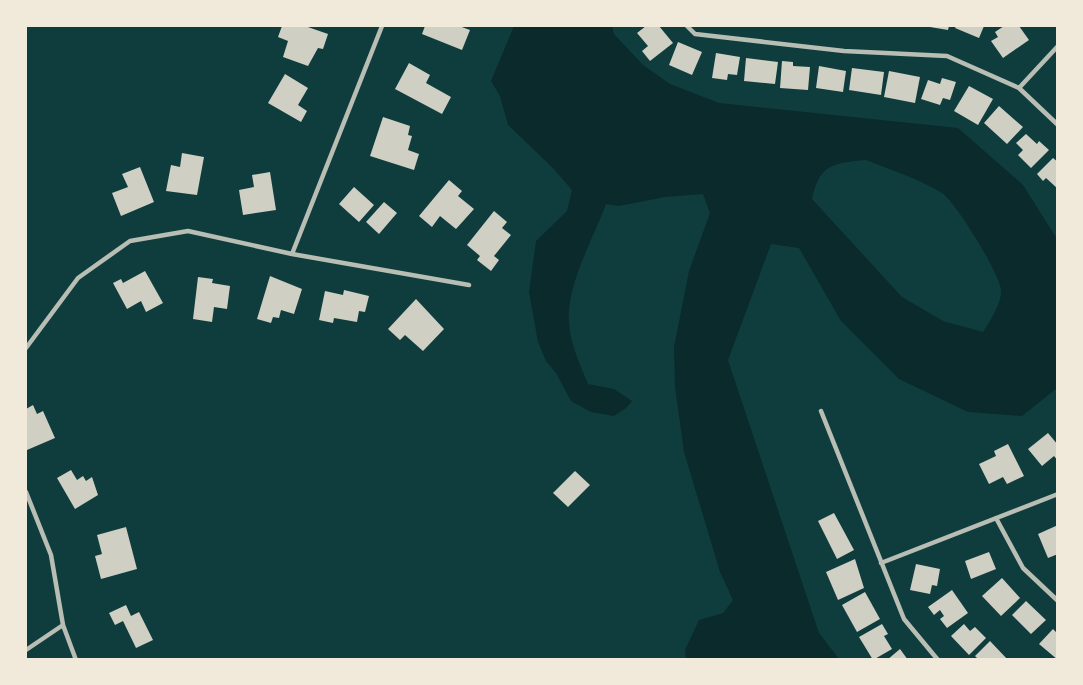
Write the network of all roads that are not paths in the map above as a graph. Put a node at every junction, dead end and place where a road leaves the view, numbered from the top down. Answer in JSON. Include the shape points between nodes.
{"nodes":[{"id":1,"x":382,"y":26,"type":"edge"},
{"id":2,"x":687,"y":26,"type":"edge"},
{"id":3,"x":1058,"y":46,"type":"edge"},
{"id":4,"x":1019,"y":88,"type":"junction"},
{"id":5,"x":1058,"y":125,"type":"edge"},
{"id":6,"x":292,"y":254,"type":"junction"},
{"id":7,"x":469,"y":285,"type":"dead end"},
{"id":8,"x":26,"y":348,"type":"edge"},
{"id":9,"x":821,"y":411,"type":"dead end"},
{"id":10,"x":26,"y":492,"type":"edge"},
{"id":11,"x":1058,"y":494,"type":"edge"},
{"id":12,"x":996,"y":518,"type":"junction"},
{"id":13,"x":880,"y":563,"type":"junction"},
{"id":14,"x":1058,"y":601,"type":"edge"},
{"id":15,"x":63,"y":625,"type":"junction"},
{"id":16,"x":26,"y":650,"type":"edge"},
{"id":17,"x":76,"y":660,"type":"edge"},
{"id":18,"x":938,"y":660,"type":"edge"}],
"edges":[{"from":1,"to":6,"type":"street"},
{"from":2,"to":4,"type":"street","via":[[695,34],[844,51],[947,56]]},
{"from":3,"to":4,"type":"street"},
{"from":4,"to":5,"type":"street"},
{"from":6,"to":7,"type":"street"},
{"from":6,"to":8,"type":"street","via":[[188,231],[130,242],[78,278]]},
{"from":9,"to":13,"type":"street"},
{"from":10,"to":15,"type":"street","via":[[51,555]]},
{"from":11,"to":12,"type":"street"},
{"from":12,"to":13,"type":"street"},
{"from":12,"to":14,"type":"street","via":[[1023,568]]},
{"from":13,"to":18,"type":"street","via":[[904,619]]},
{"from":15,"to":16,"type":"street"},
{"from":15,"to":17,"type":"street"}]}
